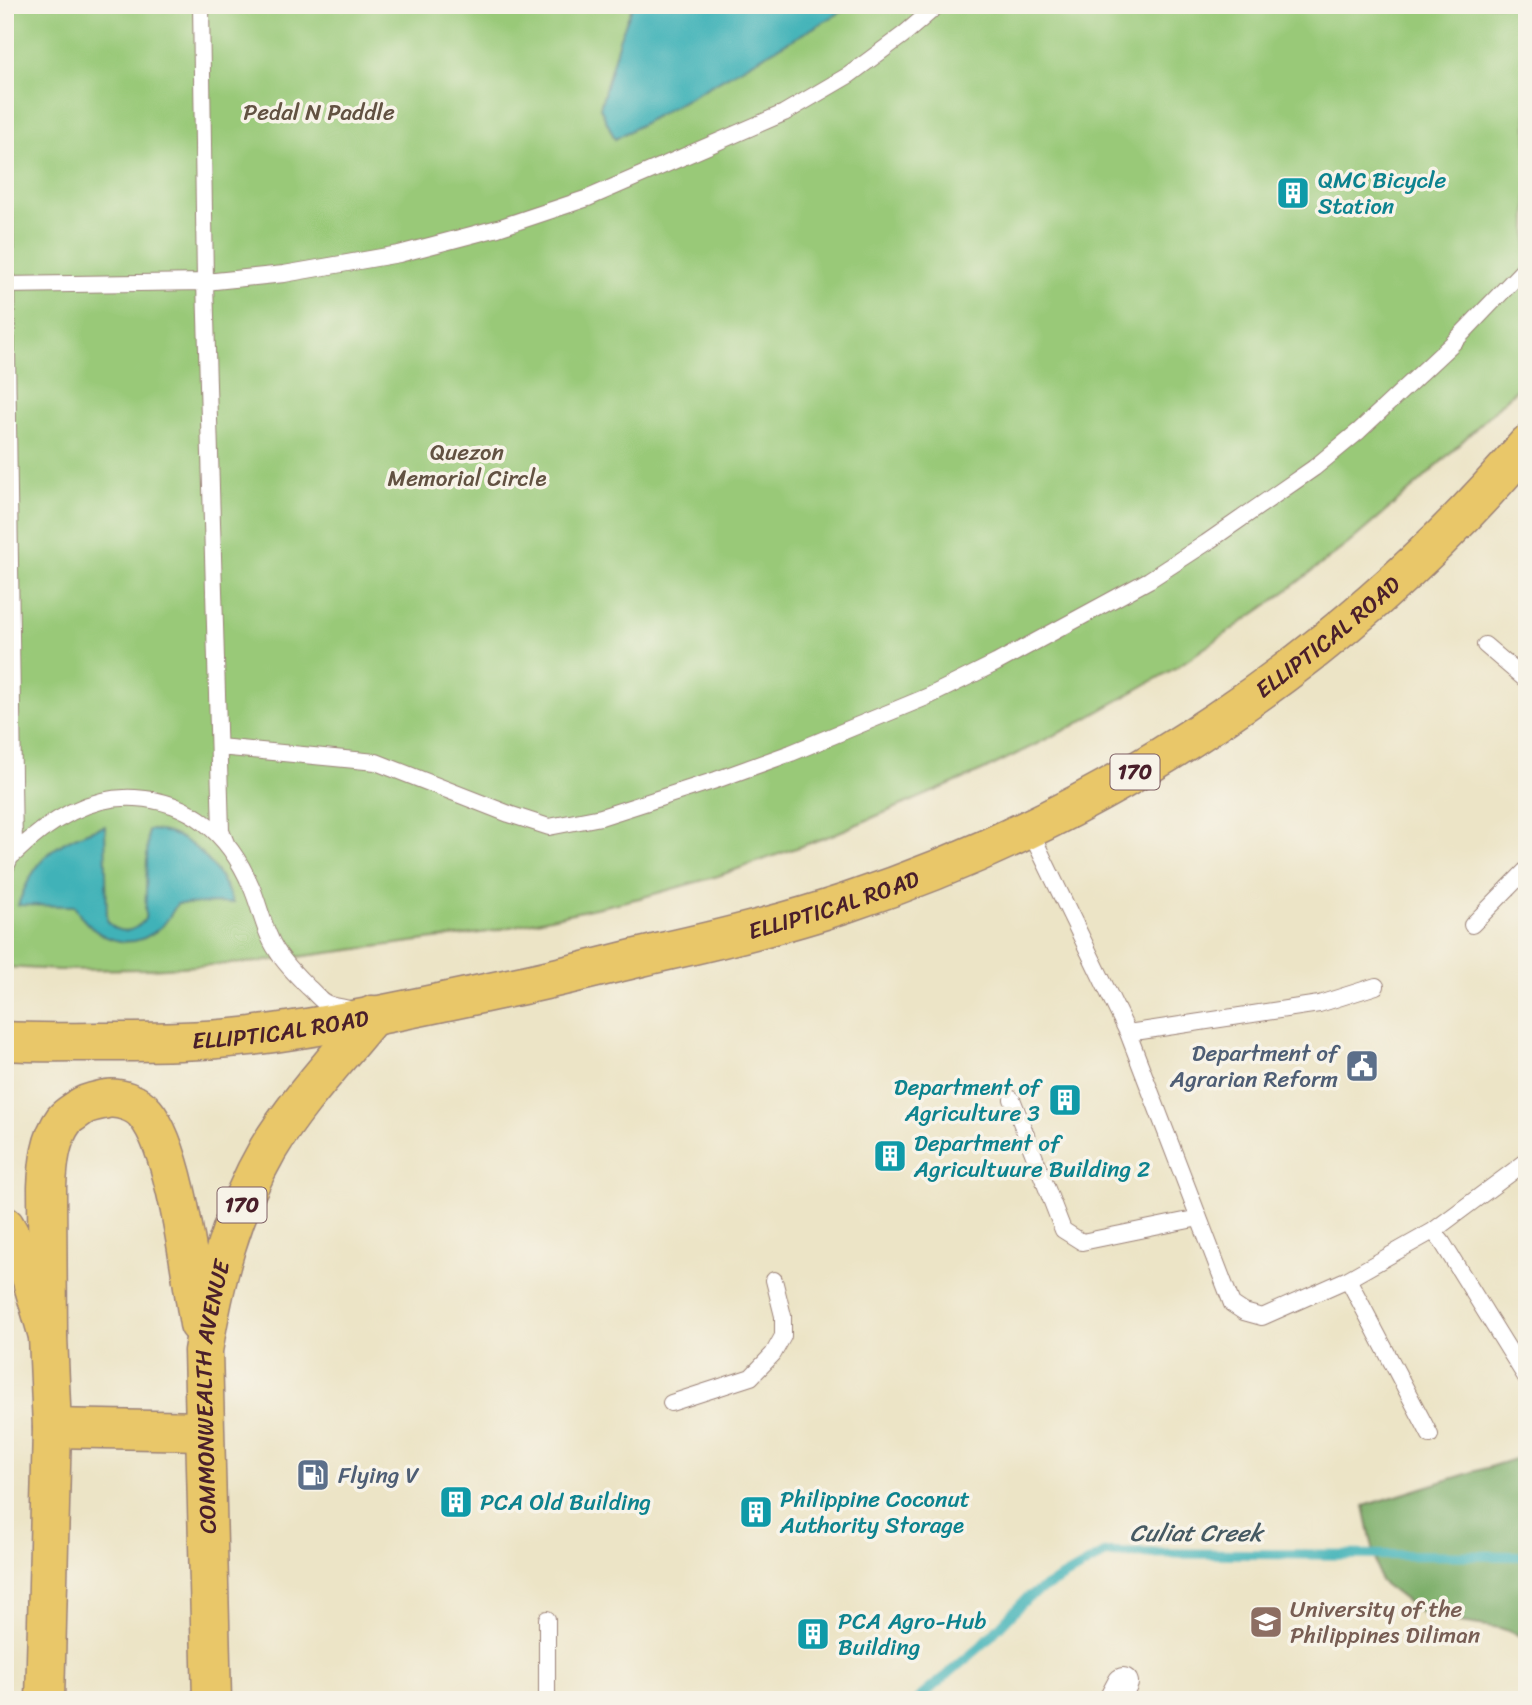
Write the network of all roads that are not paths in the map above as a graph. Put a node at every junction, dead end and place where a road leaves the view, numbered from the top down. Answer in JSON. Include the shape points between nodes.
{"nodes":[{"id":1,"x":201,"y":5,"type":"edge"},
{"id":2,"x":938,"y":5,"type":"edge"},
{"id":3,"x":5,"y":206,"type":"edge"},
{"id":4,"x":1527,"y":266,"type":"edge"},
{"id":5,"x":205,"y":282,"type":"junction"},
{"id":6,"x":6,"y":285,"type":"edge"},
{"id":7,"x":1527,"y":445,"type":"edge"},
{"id":8,"x":1485,"y":645,"type":"dead end"},
{"id":9,"x":1527,"y":681,"type":"edge"},
{"id":10,"x":219,"y":747,"type":"junction"},
{"id":11,"x":1029,"y":829,"type":"junction"},
{"id":12,"x":226,"y":843,"type":"junction"},
{"id":13,"x":9,"y":862,"type":"edge"},
{"id":14,"x":1527,"y":869,"type":"edge"},
{"id":15,"x":1472,"y":925,"type":"dead end"},
{"id":16,"x":1376,"y":986,"type":"dead end"},
{"id":17,"x":373,"y":1015,"type":"junction"},
{"id":18,"x":1128,"y":1033,"type":"junction"},
{"id":19,"x":5,"y":1041,"type":"edge"},
{"id":20,"x":1012,"y":1099,"type":"dead end"},
{"id":21,"x":1527,"y":1161,"type":"edge"},
{"id":22,"x":1199,"y":1218,"type":"junction"},
{"id":23,"x":5,"y":1226,"type":"edge"},
{"id":24,"x":1433,"y":1231,"type":"junction"},
{"id":25,"x":1348,"y":1279,"type":"junction"},
{"id":26,"x":774,"y":1280,"type":"dead end"},
{"id":27,"x":48,"y":1336,"type":"junction"},
{"id":28,"x":203,"y":1351,"type":"junction"},
{"id":29,"x":1527,"y":1379,"type":"edge"},
{"id":30,"x":671,"y":1404,"type":"dead end"},
{"id":31,"x":52,"y":1428,"type":"junction"},
{"id":32,"x":204,"y":1431,"type":"junction"},
{"id":33,"x":1430,"y":1435,"type":"dead end"},
{"id":34,"x":547,"y":1619,"type":"dead end"},
{"id":35,"x":45,"y":1700,"type":"edge"},
{"id":36,"x":212,"y":1700,"type":"edge"},
{"id":37,"x":547,"y":1700,"type":"edge"}],
"edges":[{"from":1,"to":5,"type":"lane"},
{"from":2,"to":5,"type":"lane","via":[[849,75],[784,113],[588,198],[399,254]]},
{"from":3,"to":6,"type":"lane"},
{"from":4,"to":10,"type":"lane","via":[[1359,430],[1314,468],[1206,543],[1149,580],[996,663],[791,753],[601,817],[549,827],[376,762]]},
{"from":5,"to":6,"type":"lane"},
{"from":5,"to":10,"type":"lane"},
{"from":6,"to":13,"type":"lane"},
{"from":7,"to":11,"type":"main road","name":"ELLIPTICAL ROAD","number":"170","via":[[1440,538],[1291,668],[1205,729]]},
{"from":8,"to":9,"type":"lane"},
{"from":10,"to":12,"type":"lane","via":[[221,831]]},
{"from":11,"to":17,"type":"main road","name":"ELLIPTICAL ROAD","number":"170","via":[[939,869],[753,932]]},
{"from":11,"to":18,"type":"lane"},
{"from":12,"to":13,"type":"lane","via":[[188,810],[152,799],[127,798],[64,816],[37,832]]},
{"from":12,"to":17,"type":"lane","via":[[251,886],[275,949],[291,968],[325,1003]]},
{"from":14,"to":15,"type":"lane"},
{"from":16,"to":18,"type":"lane","via":[[1319,1004]]},
{"from":17,"to":19,"type":"main road","name":"ELLIPTICAL ROAD","number":"170","via":[[196,1040]]},
{"from":17,"to":28,"type":"main road","name":"COMMONWEALTH AVENUE","number":"170","via":[[287,1121],[260,1165],[223,1251]]},
{"from":18,"to":22,"type":"lane"},
{"from":20,"to":22,"type":"lane","via":[[1063,1230],[1073,1237],[1082,1242]]},
{"from":21,"to":24,"type":"lane"},
{"from":22,"to":25,"type":"lane","via":[[1232,1304],[1254,1316],[1272,1315]]},
{"from":23,"to":27,"type":"main road","via":[[28,1268]]},
{"from":24,"to":25,"type":"lane"},
{"from":24,"to":29,"type":"lane"},
{"from":25,"to":33,"type":"lane"},
{"from":26,"to":30,"type":"lane","via":[[783,1336],[773,1354],[751,1377]]},
{"from":27,"to":28,"type":"main road","via":[[47,1187],[54,1141],[65,1119],[86,1104],[111,1098],[144,1111],[165,1154],[181,1218]]},
{"from":27,"to":31,"type":"main road"},
{"from":28,"to":32,"type":"main road","name":"COMMONWEALTH AVENUE","number":"170"},
{"from":31,"to":32,"type":"main road"},
{"from":31,"to":35,"type":"main road"},
{"from":32,"to":36,"type":"main road","name":"COMMONWEALTH AVENUE","number":"170"},
{"from":34,"to":37,"type":"lane"}]}
